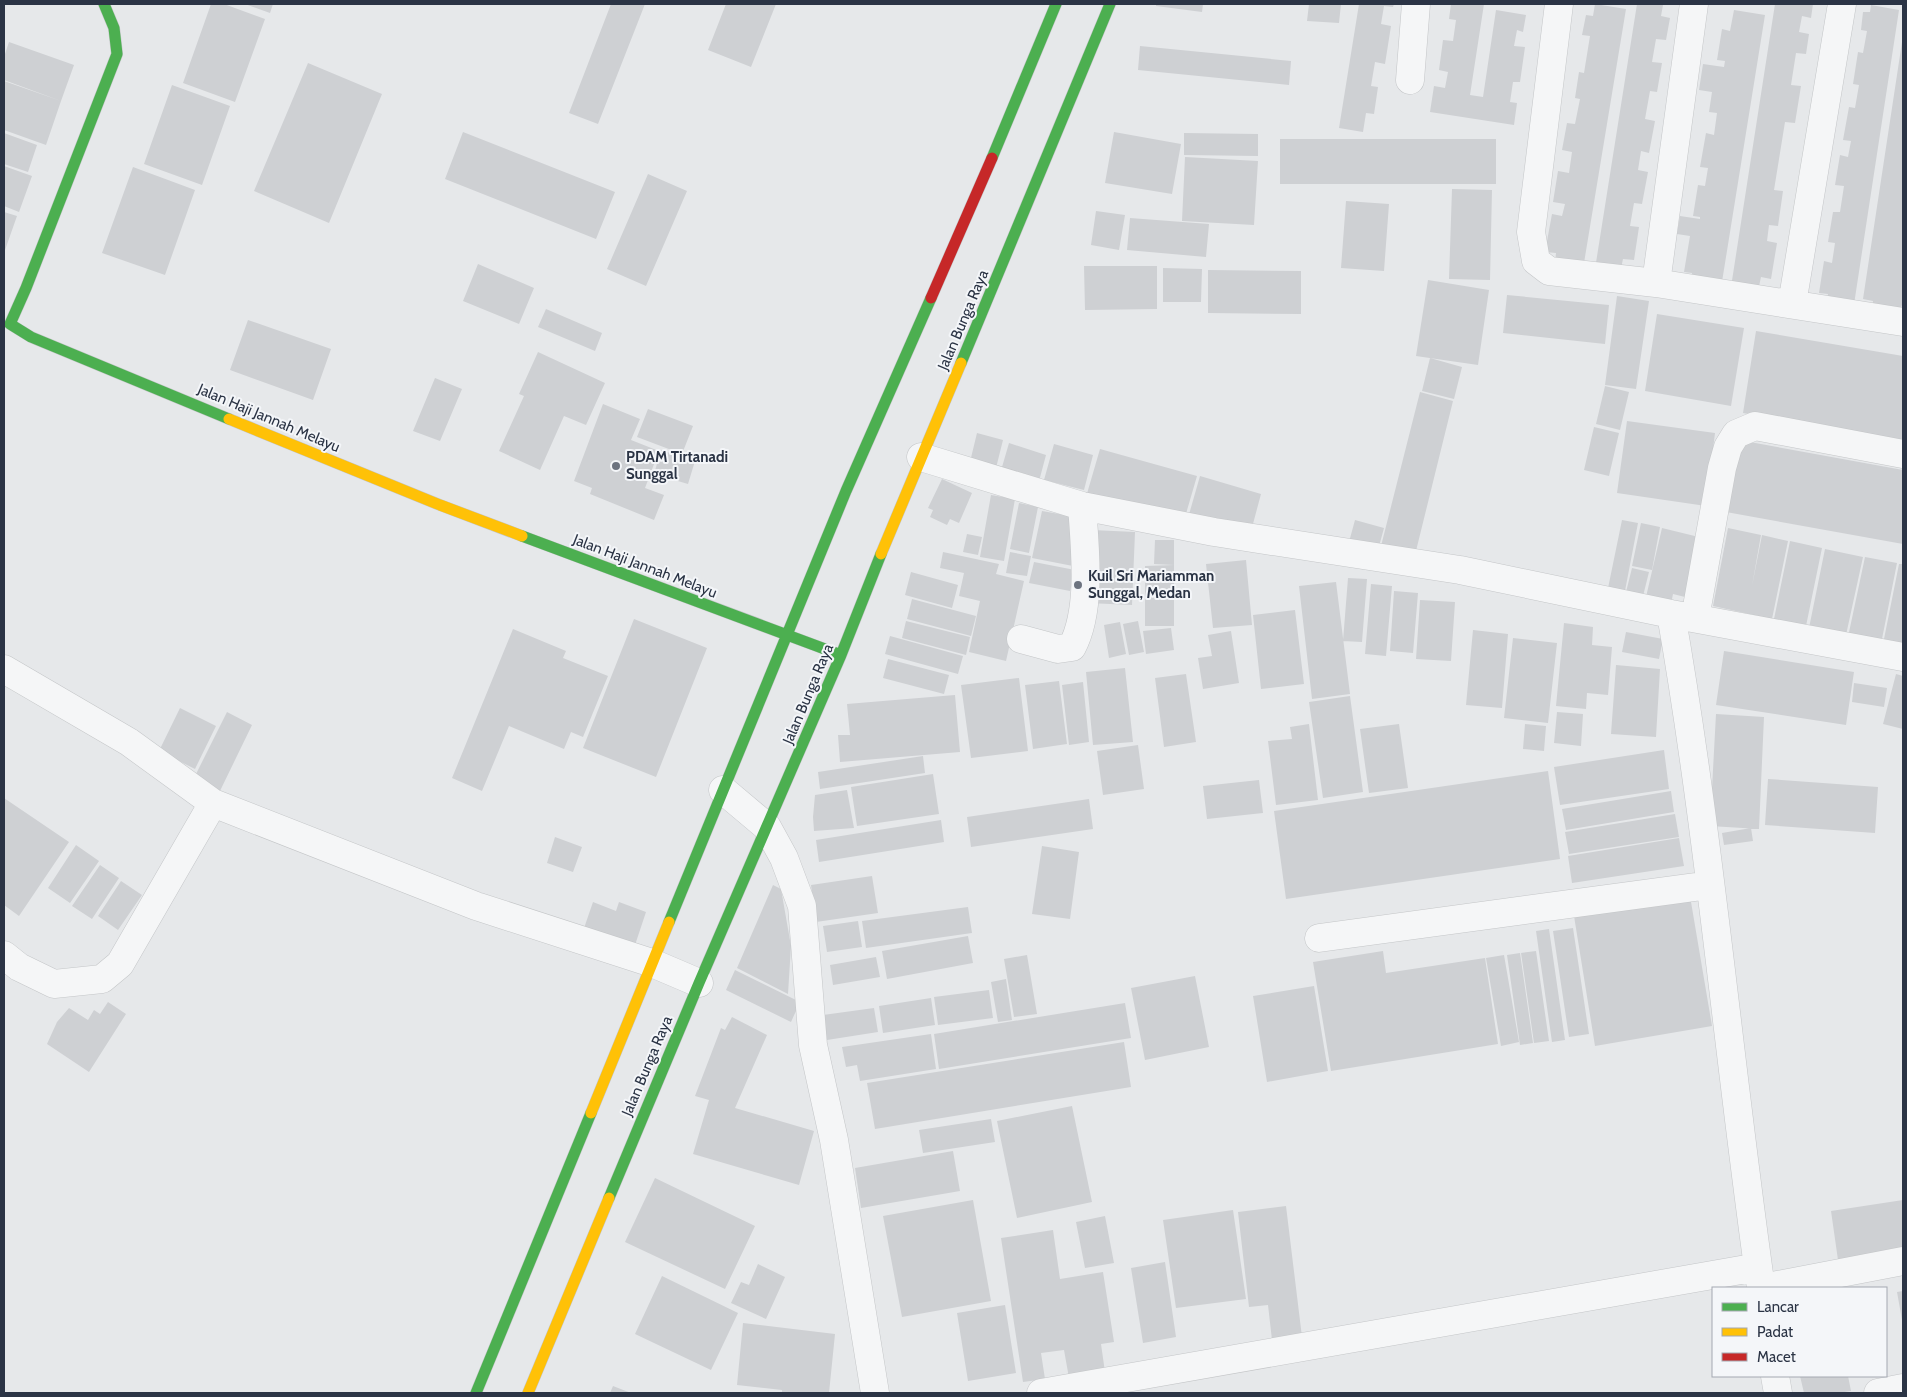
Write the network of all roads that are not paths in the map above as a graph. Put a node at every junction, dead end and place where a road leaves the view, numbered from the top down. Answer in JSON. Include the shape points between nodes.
{"nodes":[{"id":1,"x":104,"y":4,"type":"edge"},
{"id":2,"x":1056,"y":4,"type":"edge"},
{"id":3,"x":1110,"y":4,"type":"edge"},
{"id":4,"x":1416,"y":4,"type":"edge"},
{"id":5,"x":1559,"y":4,"type":"edge"},
{"id":6,"x":1694,"y":4,"type":"edge"},
{"id":7,"x":1842,"y":4,"type":"edge"},
{"id":8,"x":1410,"y":80,"type":"dead end"},
{"id":9,"x":1656,"y":283,"type":"junction"},
{"id":10,"x":1792,"y":304,"type":"junction"},
{"id":11,"x":1903,"y":322,"type":"edge"},
{"id":12,"x":7,"y":324,"type":"edge"},
{"id":13,"x":1903,"y":454,"type":"edge"},
{"id":14,"x":921,"y":457,"type":"junction"},
{"id":15,"x":1082,"y":506,"type":"junction"},
{"id":16,"x":1683,"y":616,"type":"junction"},
{"id":17,"x":787,"y":636,"type":"junction"},
{"id":18,"x":1021,"y":639,"type":"dead end"},
{"id":19,"x":841,"y":655,"type":"junction"},
{"id":20,"x":1903,"y":657,"type":"edge"},
{"id":21,"x":4,"y":669,"type":"edge"},
{"id":22,"x":723,"y":790,"type":"junction"},
{"id":23,"x":213,"y":803,"type":"junction"},
{"id":24,"x":767,"y":827,"type":"junction"},
{"id":25,"x":1710,"y":885,"type":"junction"},
{"id":26,"x":1319,"y":938,"type":"dead end"},
{"id":27,"x":4,"y":956,"type":"edge"},
{"id":28,"x":652,"y":963,"type":"junction"},
{"id":29,"x":698,"y":983,"type":"junction"},
{"id":30,"x":1903,"y":1260,"type":"edge"},
{"id":31,"x":1761,"y":1281,"type":"edge"},
{"id":32,"x":1722,"y":1287,"type":"edge"},
{"id":33,"x":1712,"y":1289,"type":"edge"},
{"id":34,"x":1775,"y":1377,"type":"edge"},
{"id":35,"x":1903,"y":1388,"type":"edge"},
{"id":36,"x":476,"y":1393,"type":"edge"},
{"id":37,"x":528,"y":1393,"type":"edge"},
{"id":38,"x":875,"y":1393,"type":"edge"},
{"id":39,"x":1041,"y":1393,"type":"edge"},
{"id":40,"x":1778,"y":1393,"type":"edge"},
{"id":41,"x":1878,"y":1393,"type":"edge"}],
"edges":[{"from":1,"to":12,"type":"main road","name":"Jalan Haji Jannah Melayu","via":[[112,16],[117,54],[26,288]]},
{"from":2,"to":17,"type":"main road"},
{"from":3,"to":14,"type":"main road","name":"Jalan Bunga Raya"},
{"from":4,"to":8,"type":"street"},
{"from":5,"to":9,"type":"street","via":[[1531,232],[1536,261],[1549,271]]},
{"from":6,"to":9,"type":"street"},
{"from":7,"to":10,"type":"street"},
{"from":9,"to":10,"type":"street"},
{"from":10,"to":11,"type":"street"},
{"from":12,"to":17,"type":"main road","name":"Jalan Haji Jannah Melayu","via":[[31,337],[440,505]]},
{"from":13,"to":16,"type":"street","via":[[1755,426],[1736,434],[1728,447]]},
{"from":14,"to":15,"type":"street"},
{"from":14,"to":19,"type":"main road","name":"Jalan Bunga Raya"},
{"from":15,"to":16,"type":"street","via":[[1214,532],[1460,570]]},
{"from":15,"to":18,"type":"street","via":[[1086,567],[1079,634],[1072,647],[1058,648]]},
{"from":16,"to":20,"type":"street"},
{"from":16,"to":25,"type":"street","via":[[1679,664]]},
{"from":17,"to":19,"type":"main road","name":"Jalan Haji Jannah Melayu"},
{"from":17,"to":22,"type":"main road"},
{"from":19,"to":24,"type":"main road","name":"Jalan Bunga Raya"},
{"from":21,"to":23,"type":"street","via":[[129,742]]},
{"from":22,"to":24,"type":"street"},
{"from":22,"to":28,"type":"main road"},
{"from":23,"to":27,"type":"street","via":[[120,964],[102,979],[54,984]]},
{"from":23,"to":28,"type":"street","via":[[476,906]]},
{"from":24,"to":29,"type":"main road","name":"Jalan Bunga Raya"},
{"from":24,"to":38,"type":"street","via":[[784,858],[802,906],[813,1045],[834,1140]]},
{"from":25,"to":26,"type":"street"},
{"from":25,"to":31,"type":"street"},
{"from":28,"to":29,"type":"street"},
{"from":28,"to":36,"type":"main road"},
{"from":29,"to":37,"type":"main road","name":"Jalan Bunga Raya"},
{"from":30,"to":31,"type":"street"},
{"from":31,"to":32,"type":"street"},
{"from":33,"to":39,"type":"street"},
{"from":34,"to":40,"type":"street"},
{"from":35,"to":41,"type":"street"}]}
